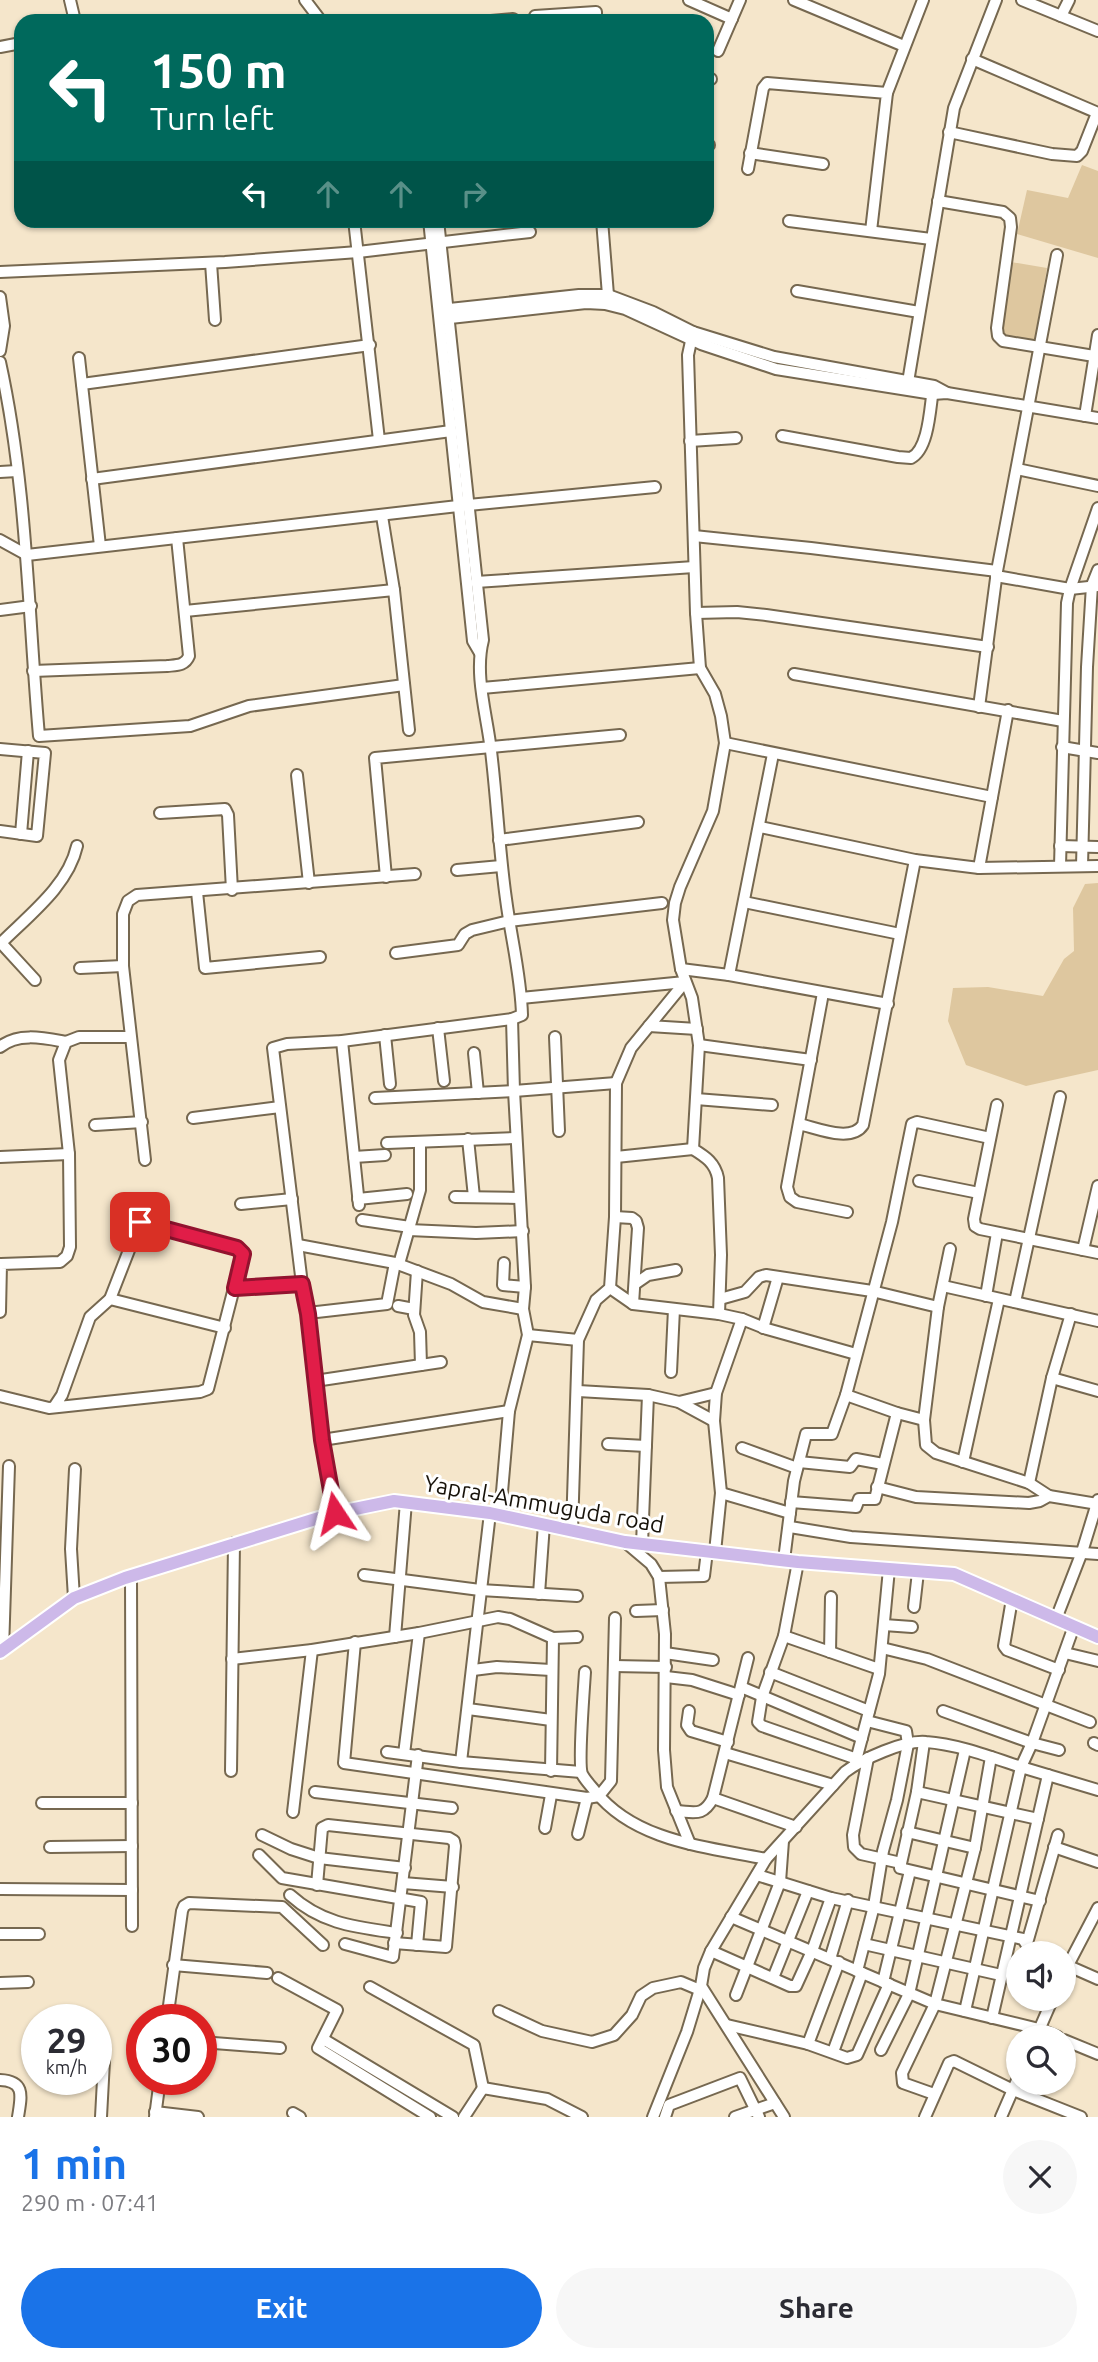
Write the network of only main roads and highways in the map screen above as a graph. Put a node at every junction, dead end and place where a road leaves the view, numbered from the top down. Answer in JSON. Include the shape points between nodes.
{"nodes":[{"id":1,"x":1098,"y":1637,"type":"edge"},
{"id":2,"x":1,"y":1651,"type":"edge"}],
"edges":[{"from":1,"to":2,"type":"main road","name":"Yapral-Ammuguda road","via":[[954,1574],[625,1542],[495,1514],[394,1501],[335,1513],[131,1576],[74,1598]]}]}
